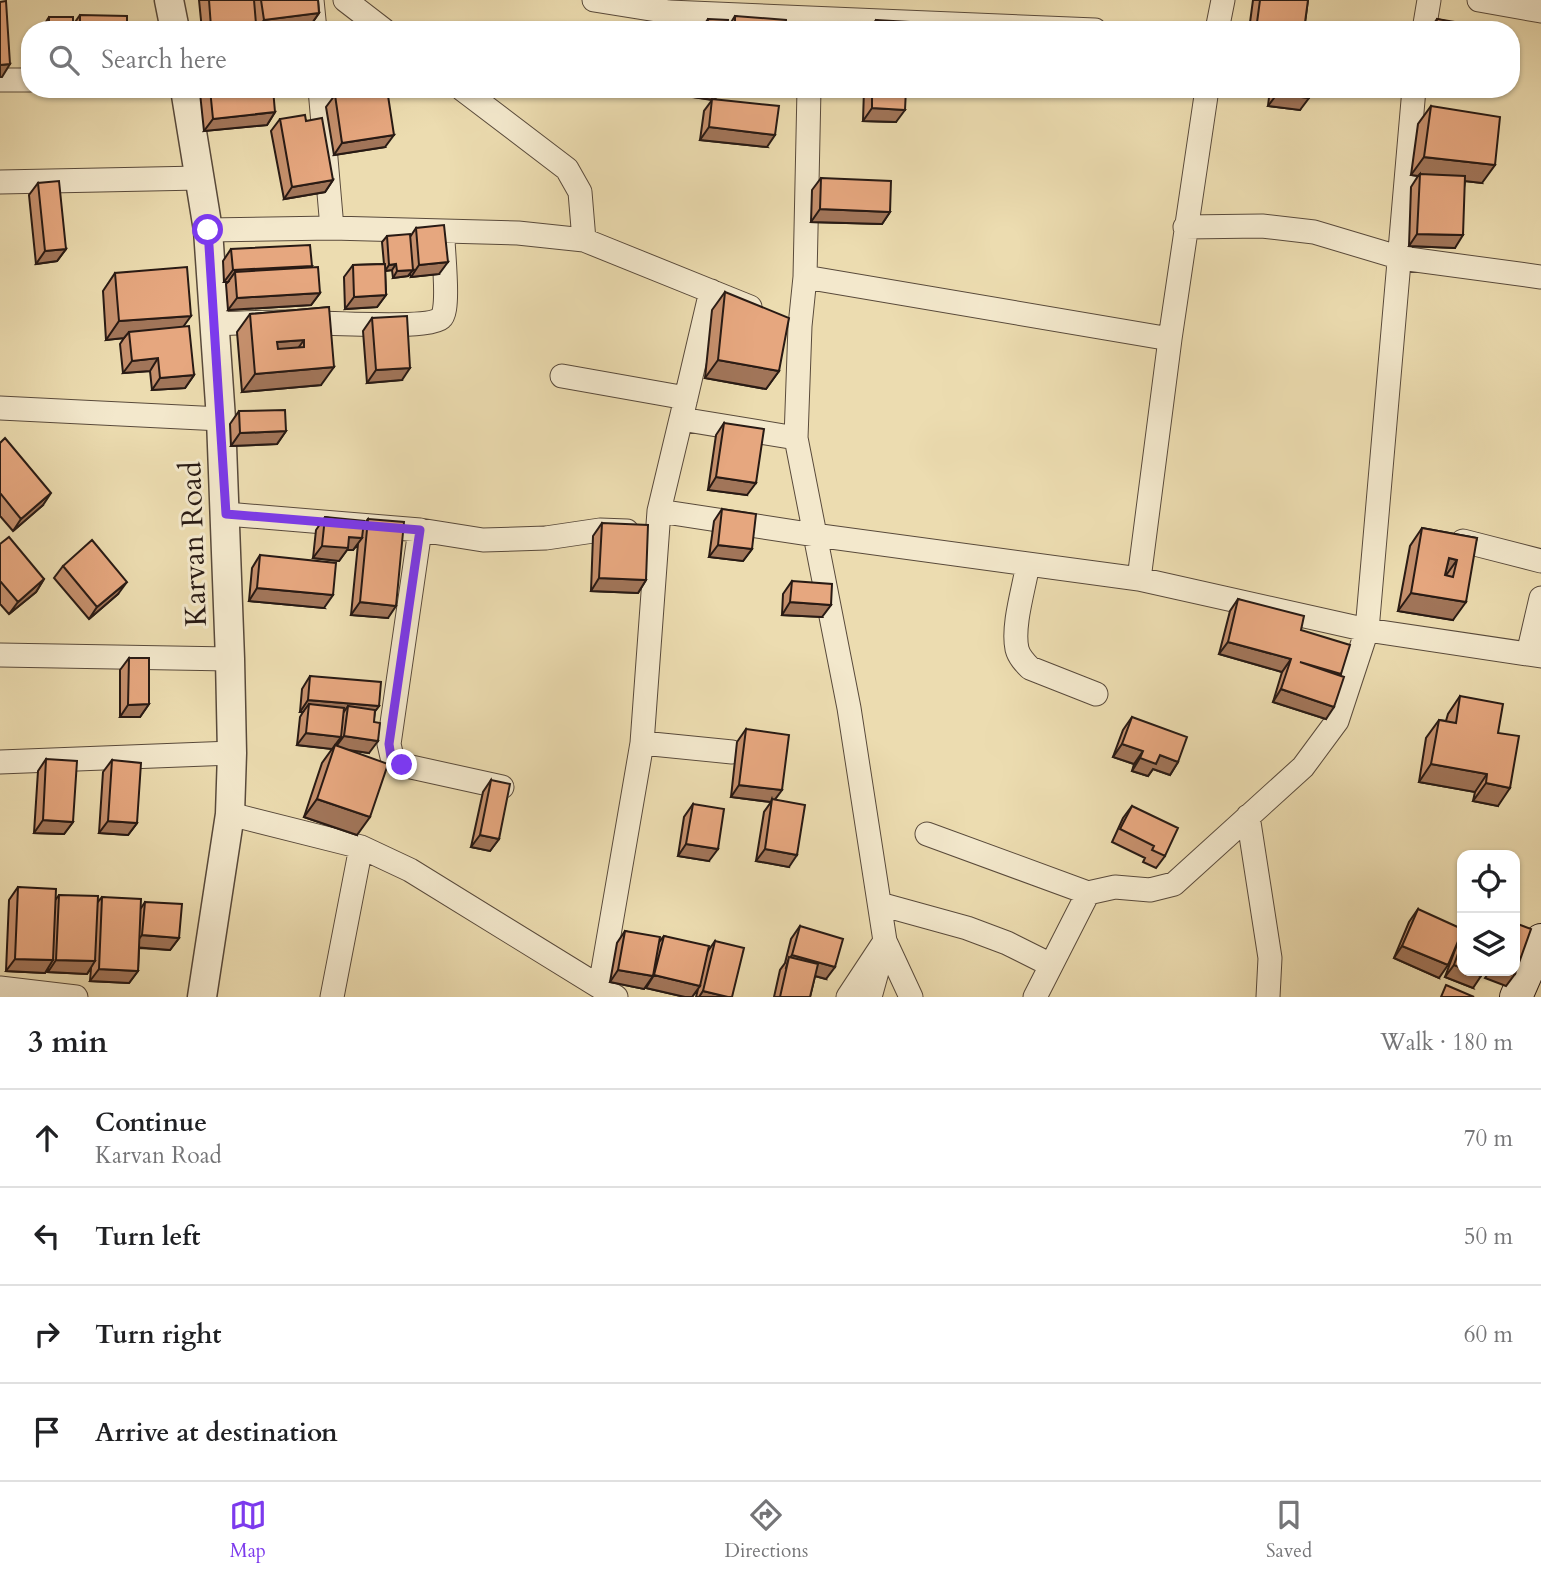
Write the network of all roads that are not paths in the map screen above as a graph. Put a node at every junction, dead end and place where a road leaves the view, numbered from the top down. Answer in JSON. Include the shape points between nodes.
{"nodes":[{"id":1,"x":169,"y":0,"type":"edge"},
{"id":2,"x":312,"y":0,"type":"edge"},
{"id":3,"x":345,"y":0,"type":"edge"},
{"id":4,"x":594,"y":0,"type":"edge"},
{"id":5,"x":1223,"y":0,"type":"edge"},
{"id":6,"x":1429,"y":0,"type":"edge"},
{"id":7,"x":1479,"y":0,"type":"edge"},
{"id":8,"x":1541,"y":11,"type":"edge"},
{"id":9,"x":811,"y":16,"type":"edge"},
{"id":10,"x":172,"y":21,"type":"edge"},
{"id":11,"x":314,"y":21,"type":"edge"},
{"id":12,"x":372,"y":21,"type":"edge"},
{"id":13,"x":912,"y":21,"type":"edge"},
{"id":14,"x":1219,"y":21,"type":"edge"},
{"id":15,"x":1426,"y":21,"type":"edge"},
{"id":16,"x":0,"y":80,"type":"edge"},
{"id":17,"x":21,"y":80,"type":"edge"},
{"id":18,"x":187,"y":98,"type":"edge"},
{"id":19,"x":321,"y":98,"type":"edge"},
{"id":20,"x":474,"y":98,"type":"edge"},
{"id":21,"x":809,"y":98,"type":"edge"},
{"id":22,"x":1206,"y":98,"type":"edge"},
{"id":23,"x":1413,"y":98,"type":"edge"},
{"id":24,"x":200,"y":178,"type":"junction"},
{"id":25,"x":0,"y":182,"type":"edge"},
{"id":26,"x":1185,"y":227,"type":"junction"},
{"id":27,"x":332,"y":228,"type":"junction"},
{"id":28,"x":208,"y":230,"type":"junction"},
{"id":29,"x":442,"y":231,"type":"junction"},
{"id":30,"x":584,"y":240,"type":"junction"},
{"id":31,"x":1401,"y":258,"type":"junction"},
{"id":32,"x":805,"y":277,"type":"junction"},
{"id":33,"x":1541,"y":277,"type":"edge"},
{"id":34,"x":711,"y":291,"type":"junction"},
{"id":35,"x":215,"y":324,"type":"junction"},
{"id":36,"x":800,"y":326,"type":"junction"},
{"id":37,"x":1170,"y":339,"type":"junction"},
{"id":38,"x":562,"y":376,"type":"dead end"},
{"id":39,"x":0,"y":408,"type":"edge"},
{"id":40,"x":683,"y":409,"type":"junction"},
{"id":41,"x":221,"y":419,"type":"junction"},
{"id":42,"x":796,"y":438,"type":"junction"},
{"id":43,"x":226,"y":514,"type":"junction"},
{"id":44,"x":658,"y":521,"type":"junction"},
{"id":45,"x":420,"y":530,"type":"junction"},
{"id":46,"x":815,"y":535,"type":"junction"},
{"id":47,"x":1463,"y":541,"type":"edge"},
{"id":48,"x":1541,"y":561,"type":"edge"},
{"id":49,"x":1028,"y":564,"type":"junction"},
{"id":50,"x":1139,"y":579,"type":"junction"},
{"id":51,"x":1541,"y":598,"type":"edge"},
{"id":52,"x":1367,"y":630,"type":"junction"},
{"id":53,"x":0,"y":655,"type":"edge"},
{"id":54,"x":1534,"y":655,"type":"edge"},
{"id":55,"x":230,"y":659,"type":"junction"},
{"id":56,"x":1096,"y":694,"type":"dead end"},
{"id":57,"x":642,"y":743,"type":"junction"},
{"id":58,"x":732,"y":752,"type":"dead end"},
{"id":59,"x":232,"y":753,"type":"junction"},
{"id":60,"x":0,"y":762,"type":"edge"},
{"id":61,"x":502,"y":787,"type":"edge"},
{"id":62,"x":230,"y":814,"type":"junction"},
{"id":63,"x":1248,"y":816,"type":"junction"},
{"id":64,"x":927,"y":834,"type":"dead end"},
{"id":65,"x":361,"y":847,"type":"junction"},
{"id":66,"x":1088,"y":893,"type":"junction"},
{"id":67,"x":880,"y":904,"type":"junction"},
{"id":68,"x":1541,"y":940,"type":"edge"},
{"id":69,"x":886,"y":941,"type":"junction"},
{"id":70,"x":1051,"y":965,"type":"junction"},
{"id":71,"x":0,"y":988,"type":"edge"},
{"id":72,"x":608,"y":992,"type":"edge"},
{"id":73,"x":76,"y":997,"type":"edge"},
{"id":74,"x":202,"y":997,"type":"edge"},
{"id":75,"x":332,"y":997,"type":"edge"},
{"id":76,"x":848,"y":997,"type":"edge"},
{"id":77,"x":870,"y":997,"type":"edge"},
{"id":78,"x":911,"y":997,"type":"edge"},
{"id":79,"x":1035,"y":997,"type":"edge"},
{"id":80,"x":1269,"y":997,"type":"edge"},
{"id":81,"x":1516,"y":997,"type":"edge"}],
"edges":[{"from":1,"to":10,"type":"street"},
{"from":2,"to":11,"type":"street"},
{"from":3,"to":12,"type":"street"},
{"from":4,"to":9,"type":"street","via":[[669,12]]},
{"from":5,"to":14,"type":"street"},
{"from":6,"to":15,"type":"street"},
{"from":7,"to":8,"type":"street"},
{"from":9,"to":13,"type":"street"},
{"from":16,"to":17,"type":"street"},
{"from":18,"to":24,"type":"street","name":"Karvan Road"},
{"from":19,"to":27,"type":"street"},
{"from":20,"to":30,"type":"street","via":[[567,169],[580,192]]},
{"from":21,"to":32,"type":"street"},
{"from":22,"to":26,"type":"street"},
{"from":23,"to":31,"type":"street"},
{"from":24,"to":25,"type":"street"},
{"from":24,"to":28,"type":"street","name":"Karvan Road"},
{"from":26,"to":31,"type":"street","via":[[1262,226],[1314,232]]},
{"from":26,"to":37,"type":"street"},
{"from":27,"to":28,"type":"street"},
{"from":27,"to":29,"type":"street"},
{"from":28,"to":35,"type":"street","name":"Karvan Road"},
{"from":29,"to":30,"type":"street"},
{"from":29,"to":35,"type":"street","via":[[445,288],[440,320]]},
{"from":30,"to":34,"type":"street"},
{"from":31,"to":33,"type":"street"},
{"from":31,"to":52,"type":"street"},
{"from":32,"to":36,"type":"street"},
{"from":32,"to":37,"type":"street"},
{"from":34,"to":36,"type":"street"},
{"from":34,"to":40,"type":"street"},
{"from":35,"to":41,"type":"street","name":"Karvan Road"},
{"from":36,"to":42,"type":"street"},
{"from":37,"to":50,"type":"street"},
{"from":38,"to":40,"type":"street"},
{"from":39,"to":41,"type":"street"},
{"from":40,"to":42,"type":"street"},
{"from":40,"to":44,"type":"street"},
{"from":41,"to":43,"type":"street","name":"Karvan Road"},
{"from":42,"to":46,"type":"street"},
{"from":43,"to":45,"type":"street"},
{"from":43,"to":55,"type":"street","name":"Karvan Road"},
{"from":44,"to":45,"type":"street","via":[[546,538],[483,540]]},
{"from":44,"to":46,"type":"street"},
{"from":44,"to":57,"type":"street"},
{"from":45,"to":61,"type":"street","via":[[389,744],[391,757],[402,765]]},
{"from":46,"to":49,"type":"street"},
{"from":46,"to":67,"type":"street"},
{"from":47,"to":48,"type":"street"},
{"from":49,"to":50,"type":"street"},
{"from":49,"to":56,"type":"street","via":[[1017,627],[1022,660],[1030,668]]},
{"from":50,"to":52,"type":"street"},
{"from":51,"to":54,"type":"street"},
{"from":52,"to":54,"type":"street"},
{"from":52,"to":63,"type":"street","via":[[1337,721],[1303,767]]},
{"from":53,"to":55,"type":"street"},
{"from":55,"to":59,"type":"street","name":"Karvan Road"},
{"from":57,"to":58,"type":"street"},
{"from":57,"to":72,"type":"street"},
{"from":59,"to":60,"type":"street"},
{"from":59,"to":62,"type":"street","name":"Karvan Road"},
{"from":62,"to":65,"type":"street"},
{"from":62,"to":74,"type":"street","name":"Karvan Road"},
{"from":63,"to":66,"type":"street","via":[[1174,884]]},
{"from":63,"to":80,"type":"street","via":[[1270,958]]},
{"from":64,"to":66,"type":"street"},
{"from":65,"to":72,"type":"street","via":[[410,870]]},
{"from":65,"to":75,"type":"street"},
{"from":66,"to":70,"type":"street"},
{"from":67,"to":69,"type":"street"},
{"from":67,"to":70,"type":"street","via":[[967,928]]},
{"from":68,"to":81,"type":"main road"},
{"from":69,"to":76,"type":"street"},
{"from":69,"to":77,"type":"street"},
{"from":69,"to":78,"type":"street"},
{"from":70,"to":79,"type":"street"},
{"from":71,"to":73,"type":"street"}]}
